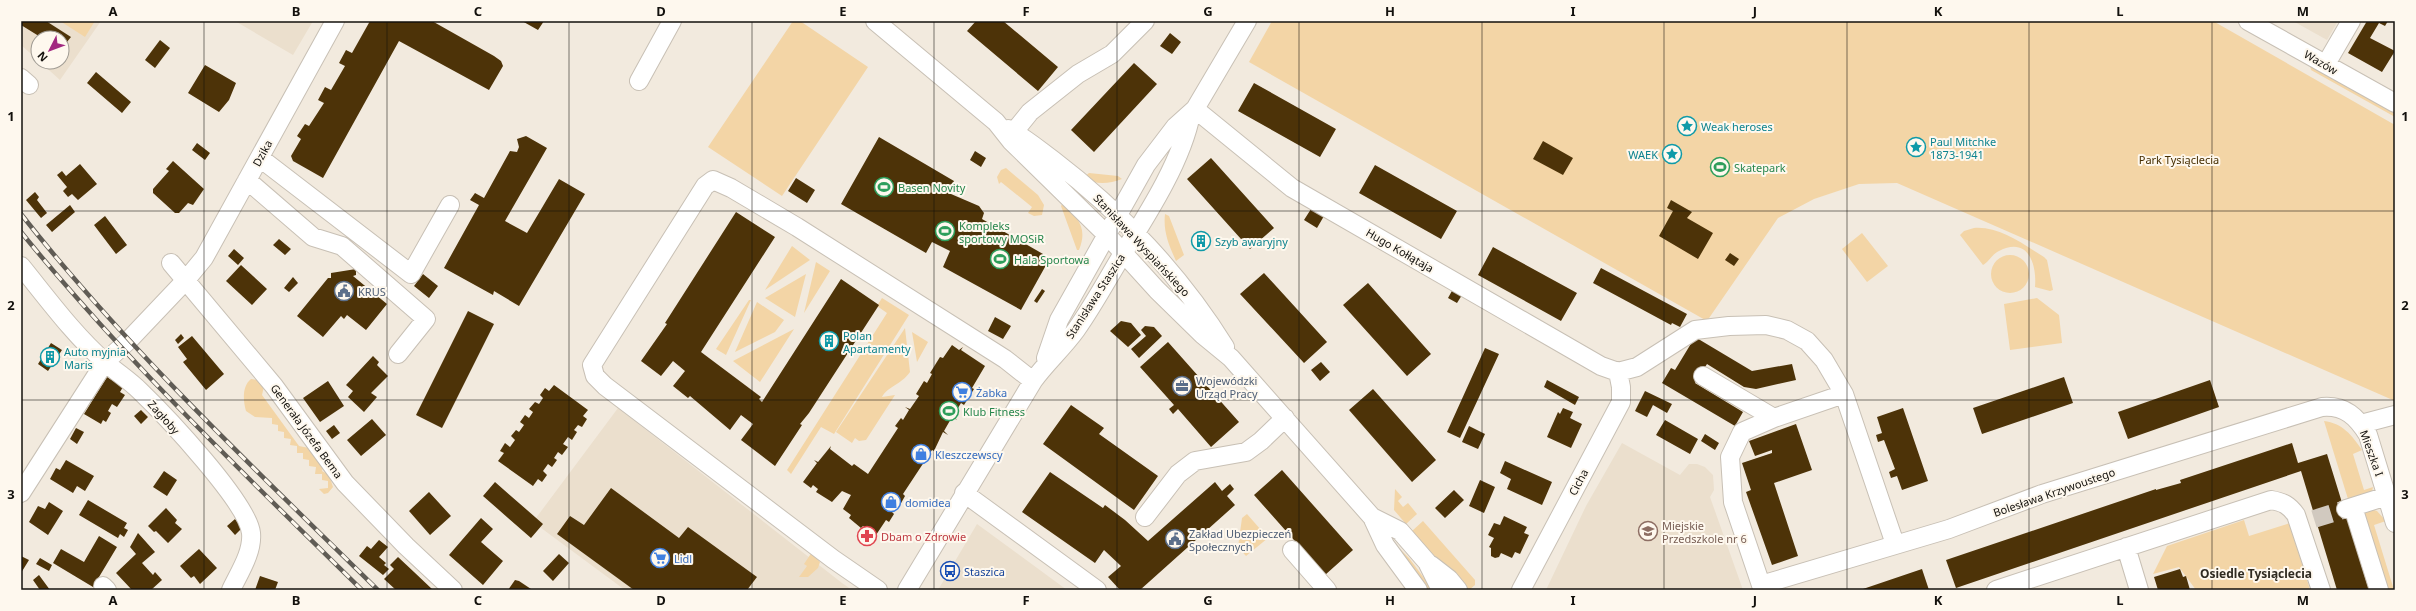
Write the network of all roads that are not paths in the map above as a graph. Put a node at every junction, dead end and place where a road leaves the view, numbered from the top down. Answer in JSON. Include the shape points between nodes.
{"nodes":[{"id":1,"x":335,"y":21,"type":"edge"},
{"id":2,"x":672,"y":21,"type":"edge"},
{"id":3,"x":876,"y":21,"type":"edge"},
{"id":4,"x":1145,"y":21,"type":"edge"},
{"id":5,"x":1247,"y":21,"type":"edge"},
{"id":6,"x":2248,"y":21,"type":"edge"},
{"id":7,"x":2351,"y":21,"type":"edge"},
{"id":8,"x":2326,"y":64,"type":"junction"},
{"id":9,"x":638,"y":81,"type":"dead end"},
{"id":10,"x":2395,"y":103,"type":"edge"},
{"id":11,"x":1193,"y":112,"type":"junction"},
{"id":12,"x":1012,"y":135,"type":"junction"},
{"id":13,"x":260,"y":158,"type":"junction"},
{"id":14,"x":247,"y":180,"type":"junction"},
{"id":15,"x":450,"y":205,"type":"dead end"},
{"id":16,"x":1118,"y":216,"type":"junction"},
{"id":17,"x":1107,"y":235,"type":"junction"},
{"id":18,"x":1135,"y":235,"type":"junction"},
{"id":19,"x":1123,"y":254,"type":"junction"},
{"id":20,"x":170,"y":263,"type":"dead end"},
{"id":21,"x":21,"y":266,"type":"edge"},
{"id":22,"x":185,"y":281,"type":"junction"},
{"id":23,"x":398,"y":354,"type":"dead end"},
{"id":24,"x":1232,"y":358,"type":"junction"},
{"id":25,"x":105,"y":362,"type":"junction"},
{"id":26,"x":1044,"y":366,"type":"junction"},
{"id":27,"x":1618,"y":372,"type":"junction"},
{"id":28,"x":1703,"y":376,"type":"dead end"},
{"id":29,"x":1033,"y":381,"type":"junction"},
{"id":30,"x":1844,"y":394,"type":"junction"},
{"id":31,"x":2349,"y":411,"type":"joint"},
{"id":32,"x":2395,"y":415,"type":"edge"},
{"id":33,"x":1285,"y":418,"type":"junction"},
{"id":34,"x":1774,"y":418,"type":"junction"},
{"id":35,"x":2361,"y":424,"type":"junction"},
{"id":36,"x":21,"y":493,"type":"edge"},
{"id":37,"x":964,"y":493,"type":"junction"},
{"id":38,"x":2387,"y":496,"type":"junction"},
{"id":39,"x":1146,"y":517,"type":"dead end"},
{"id":40,"x":1372,"y":517,"type":"junction"},
{"id":41,"x":2395,"y":523,"type":"edge"},
{"id":42,"x":1895,"y":544,"type":"junction"},
{"id":43,"x":2126,"y":547,"type":"junction"},
{"id":44,"x":1292,"y":550,"type":"dead end"},
{"id":45,"x":1428,"y":562,"type":"junction"},
{"id":46,"x":1412,"y":586,"type":"edge"},
{"id":47,"x":231,"y":590,"type":"edge"},
{"id":48,"x":453,"y":590,"type":"edge"},
{"id":49,"x":878,"y":590,"type":"edge"},
{"id":50,"x":907,"y":590,"type":"edge"},
{"id":51,"x":1097,"y":590,"type":"edge"},
{"id":52,"x":1327,"y":590,"type":"edge"},
{"id":53,"x":1441,"y":590,"type":"edge"},
{"id":54,"x":1458,"y":590,"type":"edge"},
{"id":55,"x":1521,"y":590,"type":"edge"},
{"id":56,"x":1996,"y":590,"type":"edge"},
{"id":57,"x":2139,"y":590,"type":"edge"},
{"id":58,"x":2322,"y":590,"type":"edge"},
{"id":59,"x":2379,"y":590,"type":"edge"}],
"edges":[{"from":1,"to":13,"type":"street","name":"Dzika"},
{"from":2,"to":9,"type":"street"},
{"from":3,"to":12,"type":"street","name":"Stanisława Wyspiańskiego"},
{"from":4,"to":12,"type":"street","via":[[1112,54],[1078,74],[1030,112]]},
{"from":5,"to":11,"type":"street","name":"Stanisława Staszica"},
{"from":6,"to":8,"type":"street","name":"Wazów"},
{"from":7,"to":8,"type":"street"},
{"from":8,"to":10,"type":"street","name":"Wazów"},
{"from":11,"to":16,"type":"street","name":"Stanisława Staszica","via":[[1175,127],[1146,165]]},
{"from":11,"to":18,"type":"street","name":"Stanisława Staszica","via":[[1188,130],[1160,191]]},
{"from":11,"to":27,"type":"street","name":"Hugo Kołłątaja","via":[[1292,188],[1601,366]]},
{"from":12,"to":16,"type":"street","name":"Stanisława Wyspiańskiego","via":[[1074,176]]},
{"from":12,"to":17,"type":"street","name":"Stanisława Wyspiańskiego"},
{"from":13,"to":14,"type":"street","name":"Dzika"},
{"from":13,"to":15,"type":"street","via":[[411,274]]},
{"from":14,"to":22,"type":"street","name":"Dzika","via":[[204,258]]},
{"from":14,"to":23,"type":"street","via":[[313,237],[342,246],[426,318]]},
{"from":16,"to":17,"type":"street","name":"Stanisława Staszica"},
{"from":16,"to":18,"type":"street","name":"Stanisława Wyspiańskiego"},
{"from":17,"to":19,"type":"street","name":"Stanisława Wyspiańskiego"},
{"from":17,"to":26,"type":"street","name":"Stanisława Staszica","via":[[1059,320]]},
{"from":18,"to":19,"type":"street","name":"Stanisława Staszica"},
{"from":18,"to":24,"type":"street","name":"Stanisława Wyspiańskiego","via":[[1183,287],[1209,321]]},
{"from":19,"to":24,"type":"street","name":"Stanisława Wyspiańskiego","via":[[1203,335]]},
{"from":19,"to":26,"type":"street","name":"Stanisława Staszica","via":[[1075,331]]},
{"from":20,"to":22,"type":"street","name":"Generała Józefa Bema"},
{"from":21,"to":25,"type":"street","name":"Zagłoby","via":[[53,306]]},
{"from":22,"to":25,"type":"street","name":"Dzika"},
{"from":22,"to":48,"type":"street","name":"Generała Józefa Bema","via":[[266,376],[345,483],[375,516]]},
{"from":24,"to":33,"type":"street","name":"Stanisława Wyspiańskiego"},
{"from":25,"to":36,"type":"street","name":"Dzika"},
{"from":25,"to":47,"type":"street","name":"Zagłoby","via":[[125,377],[151,403],[213,472],[248,519],[250,548]]},
{"from":26,"to":29,"type":"street","name":"Stanisława Staszica"},
{"from":27,"to":30,"type":"street","via":[[1637,367],[1695,330],[1766,325],[1787,330],[1807,341],[1824,360]]},
{"from":27,"to":55,"type":"street","name":"Cicha","via":[[1621,402]]},
{"from":28,"to":34,"type":"street"},
{"from":29,"to":37,"type":"street","name":"Stanisława Staszica"},
{"from":29,"to":49,"type":"street","via":[[1005,359],[797,226],[713,180],[705,186],[592,365],[595,376],[604,386]]},
{"from":30,"to":34,"type":"street"},
{"from":30,"to":42,"type":"street"},
{"from":31,"to":35,"type":"street","name":"Mieszka I"},
{"from":31,"to":42,"type":"street","name":"Bolesława Krzywoustego","via":[[2335,406],[2318,408],[2042,494],[1948,529]]},
{"from":32,"to":35,"type":"street"},
{"from":33,"to":39,"type":"street","via":[[1246,452],[1192,463],[1178,474]]},
{"from":33,"to":40,"type":"street","name":"Stanisława Wyspiańskiego"},
{"from":34,"to":42,"type":"street","name":"Bolesława Krzywoustego","via":[[1742,432],[1730,457],[1733,502],[1760,585]]},
{"from":35,"to":38,"type":"street","name":"Mieszka I","via":[[2368,435]]},
{"from":37,"to":50,"type":"street","name":"Stanisława Staszica"},
{"from":37,"to":51,"type":"street"},
{"from":38,"to":41,"type":"street","name":"Mieszka I"},
{"from":38,"to":59,"type":"street","via":[[2349,508]]},
{"from":40,"to":45,"type":"street","name":"Stanisława Wyspiańskiego","via":[[1400,531]]},
{"from":40,"to":46,"type":"street","name":"Stanisława Wyspiańskiego","via":[[1385,545]]},
{"from":43,"to":56,"type":"street"},
{"from":43,"to":57,"type":"street"},
{"from":43,"to":58,"type":"street","via":[[2271,500],[2281,501],[2307,521]]},
{"from":44,"to":52,"type":"street"},
{"from":45,"to":53,"type":"street","name":"Stanisława Wyspiańskiego"},
{"from":45,"to":54,"type":"street"}]}
